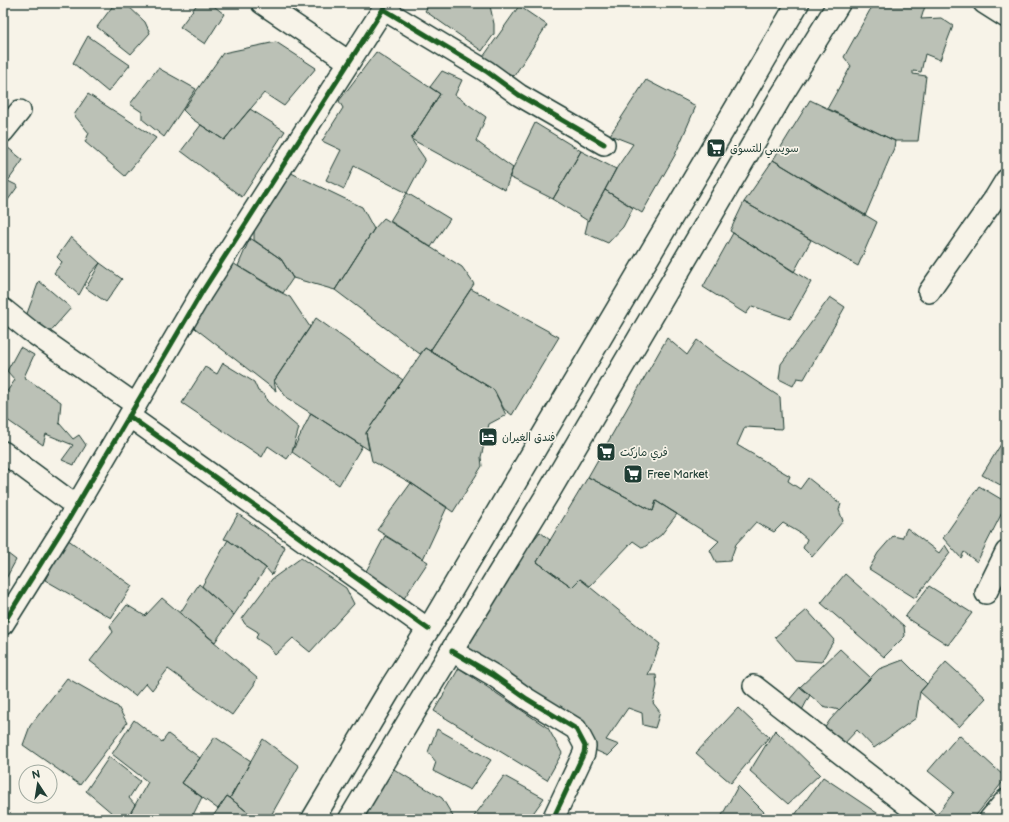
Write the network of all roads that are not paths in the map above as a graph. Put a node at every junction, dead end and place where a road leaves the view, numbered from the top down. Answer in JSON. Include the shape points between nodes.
{"nodes":[{"id":1,"x":262,"y":3,"type":"edge"},
{"id":2,"x":798,"y":3,"type":"edge"},
{"id":3,"x":984,"y":3,"type":"edge"},
{"id":4,"x":385,"y":6,"type":"edge"},
{"id":5,"x":840,"y":6,"type":"edge"},
{"id":6,"x":1006,"y":17,"type":"edge"},
{"id":7,"x":349,"y":62,"type":"junction"},
{"id":8,"x":20,"y":111,"type":"dead end"},
{"id":9,"x":3,"y":132,"type":"edge"},
{"id":10,"x":604,"y":144,"type":"dead end"},
{"id":11,"x":1006,"y":180,"type":"edge"},
{"id":12,"x":929,"y":292,"type":"dead end"},
{"id":13,"x":3,"y":309,"type":"edge"},
{"id":14,"x":132,"y":410,"type":"junction"},
{"id":15,"x":3,"y":452,"type":"edge"},
{"id":16,"x":76,"y":506,"type":"junction"},
{"id":17,"x":1006,"y":552,"type":"edge"},
{"id":18,"x":986,"y":593,"type":"dead end"},
{"id":19,"x":10,"y":596,"type":"edge"},
{"id":20,"x":3,"y":624,"type":"edge"},
{"id":21,"x":428,"y":629,"type":"junction"},
{"id":22,"x":452,"y":651,"type":"junction"},
{"id":23,"x":754,"y":686,"type":"dead end"},
{"id":24,"x":1006,"y":800,"type":"edge"},
{"id":25,"x":313,"y":819,"type":"edge"},
{"id":26,"x":350,"y":819,"type":"edge"},
{"id":27,"x":553,"y":819,"type":"edge"},
{"id":28,"x":925,"y":819,"type":"edge"},
{"id":29,"x":990,"y":819,"type":"edge"}],
"edges":[{"from":1,"to":7,"type":"street"},
{"from":2,"to":21,"type":"main road"},
{"from":3,"to":6,"type":"street"},
{"from":4,"to":7,"type":"street"},
{"from":4,"to":10,"type":"street","via":[[486,71],[519,96]]},
{"from":5,"to":22,"type":"main road","via":[[780,98],[554,484]]},
{"from":7,"to":14,"type":"street","via":[[202,292]]},
{"from":8,"to":9,"type":"street"},
{"from":11,"to":12,"type":"street"},
{"from":13,"to":14,"type":"street"},
{"from":14,"to":16,"type":"street"},
{"from":14,"to":21,"type":"street"},
{"from":15,"to":16,"type":"street"},
{"from":16,"to":19,"type":"street"},
{"from":17,"to":18,"type":"street"},
{"from":19,"to":20,"type":"street"},
{"from":21,"to":25,"type":"main road"},
{"from":22,"to":26,"type":"main road"},
{"from":22,"to":27,"type":"street","via":[[576,729],[585,746],[584,753]]},
{"from":23,"to":28,"type":"street"},
{"from":24,"to":29,"type":"street"}]}
